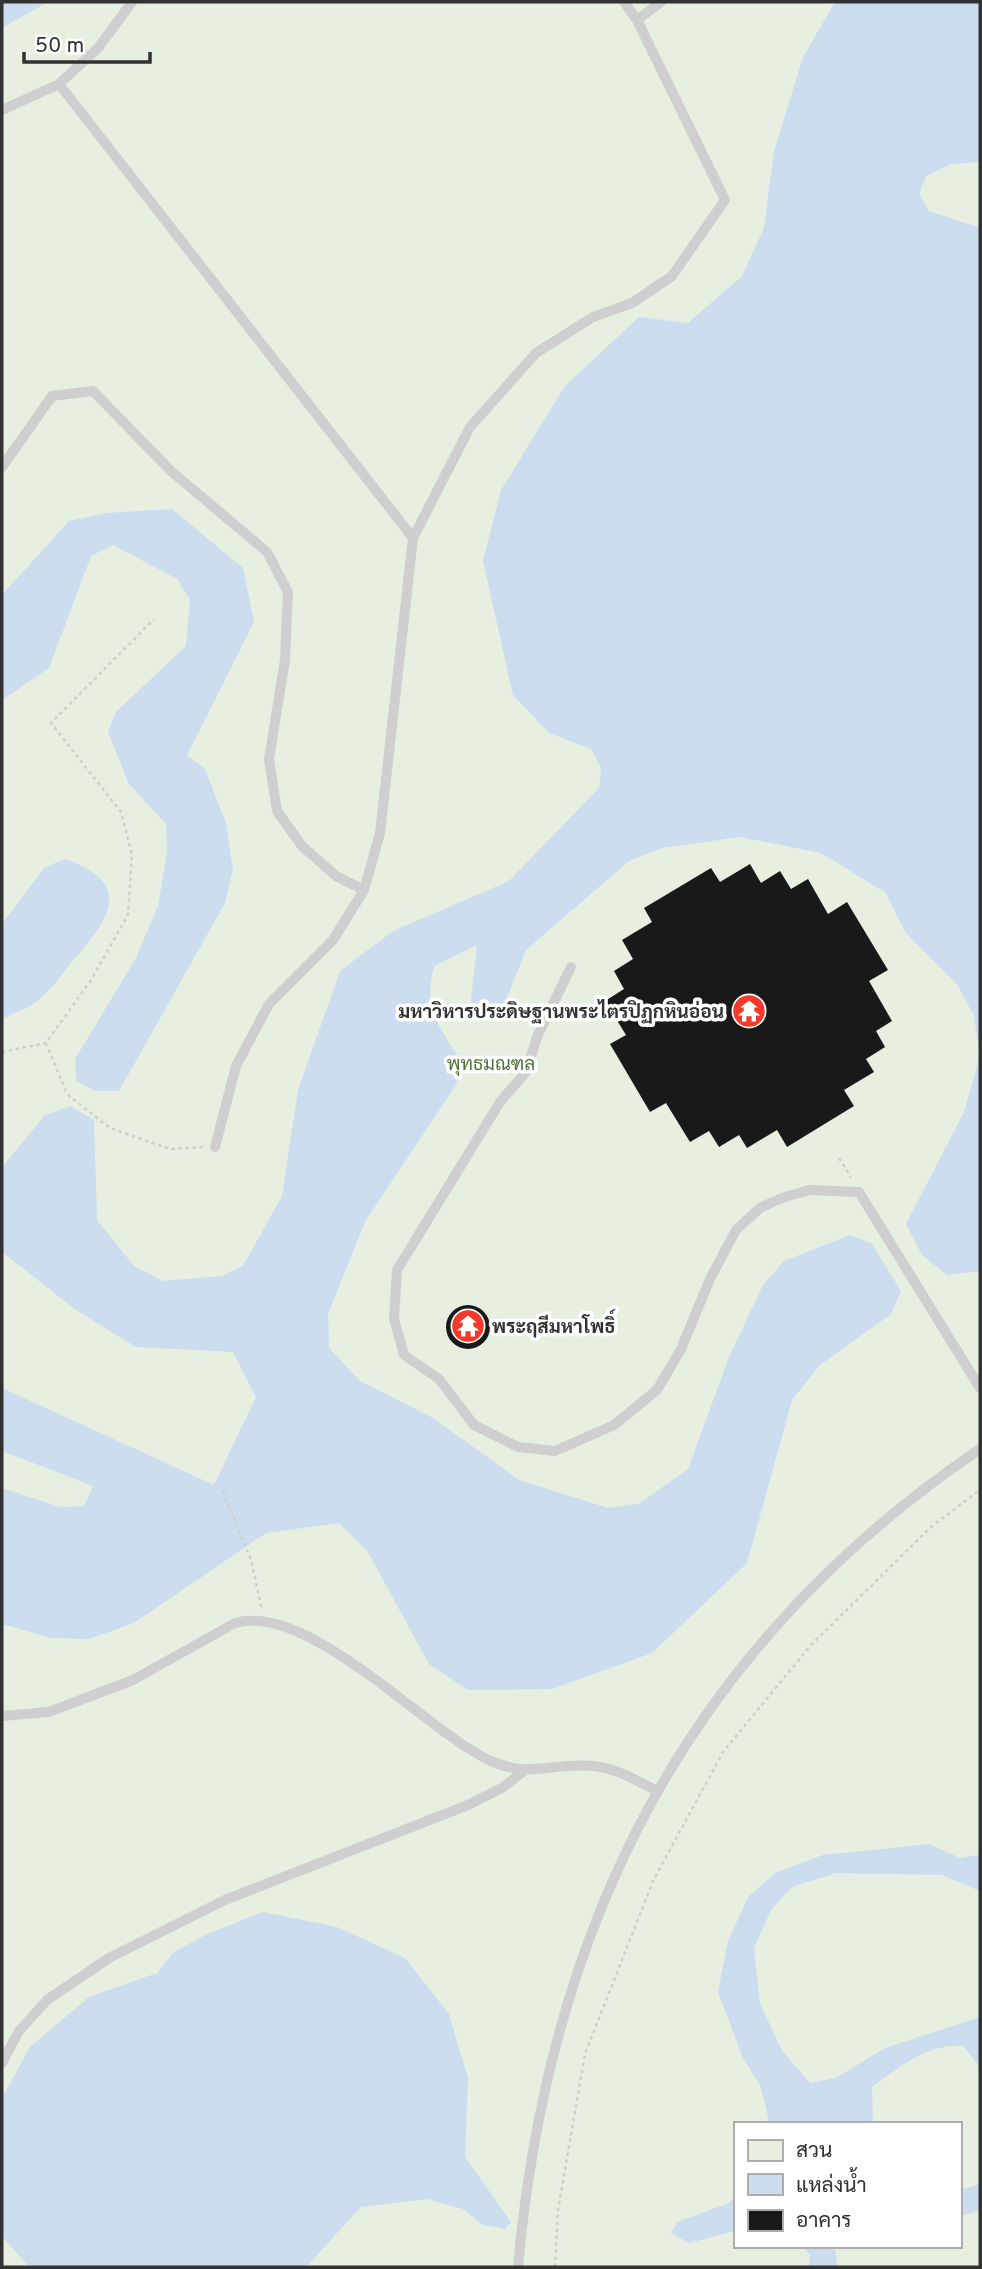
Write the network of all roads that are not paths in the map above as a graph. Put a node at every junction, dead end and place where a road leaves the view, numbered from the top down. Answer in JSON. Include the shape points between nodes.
{"nodes":[{"id":1,"x":132,"y":2,"type":"edge"},
{"id":2,"x":624,"y":2,"type":"edge"},
{"id":3,"x":661,"y":2,"type":"edge"},
{"id":4,"x":637,"y":20,"type":"junction"},
{"id":5,"x":59,"y":85,"type":"junction"},
{"id":6,"x":2,"y":110,"type":"edge"},
{"id":7,"x":2,"y":467,"type":"edge"},
{"id":8,"x":413,"y":538,"type":"junction"},
{"id":9,"x":364,"y":890,"type":"junction"},
{"id":10,"x":571,"y":967,"type":"dead end"},
{"id":11,"x":215,"y":1147,"type":"road end"},
{"id":12,"x":980,"y":1388,"type":"edge"},
{"id":13,"x":980,"y":1449,"type":"edge"},
{"id":14,"x":2,"y":1716,"type":"edge"},
{"id":15,"x":524,"y":1771,"type":"junction"},
{"id":16,"x":657,"y":1791,"type":"junction"},
{"id":17,"x":2,"y":2063,"type":"edge"},
{"id":18,"x":518,"y":2267,"type":"edge"}],
"edges":[{"from":1,"to":5,"type":"lane","via":[[98,48]]},
{"from":2,"to":4,"type":"lane"},
{"from":3,"to":4,"type":"lane"},
{"from":4,"to":8,"type":"lane","via":[[725,200],[672,276],[632,303],[593,317],[536,353],[470,427]]},
{"from":5,"to":6,"type":"lane"},
{"from":5,"to":8,"type":"lane"},
{"from":7,"to":9,"type":"lane","via":[[52,396],[93,391],[171,471],[267,552],[288,592],[285,660],[269,759],[277,811],[302,846],[336,876]]},
{"from":8,"to":9,"type":"lane","via":[[380,834]]},
{"from":9,"to":11,"type":"lane","via":[[333,940],[269,1004],[236,1066]]},
{"from":10,"to":12,"type":"lane","via":[[537,1037],[526,1072],[500,1102],[397,1270],[394,1319],[404,1355],[439,1379],[474,1425],[518,1447],[555,1451],[614,1425],[656,1390],[681,1349],[736,1230],[760,1208],[809,1189],[859,1192]]},
{"from":13,"to":16,"type":"lane","via":[[897,1510],[822,1578],[702,1717]]},
{"from":14,"to":15,"type":"lane","via":[[49,1712],[132,1680],[235,1623],[253,1618],[280,1622],[349,1660],[481,1756]]},
{"from":15,"to":16,"type":"lane","via":[[592,1766],[618,1772]]},
{"from":15,"to":17,"type":"lane","via":[[468,1805],[225,1900],[109,1958],[47,2000],[19,2031]]},
{"from":16,"to":18,"type":"lane","via":[[585,1942],[559,2025],[538,2113]]}]}
